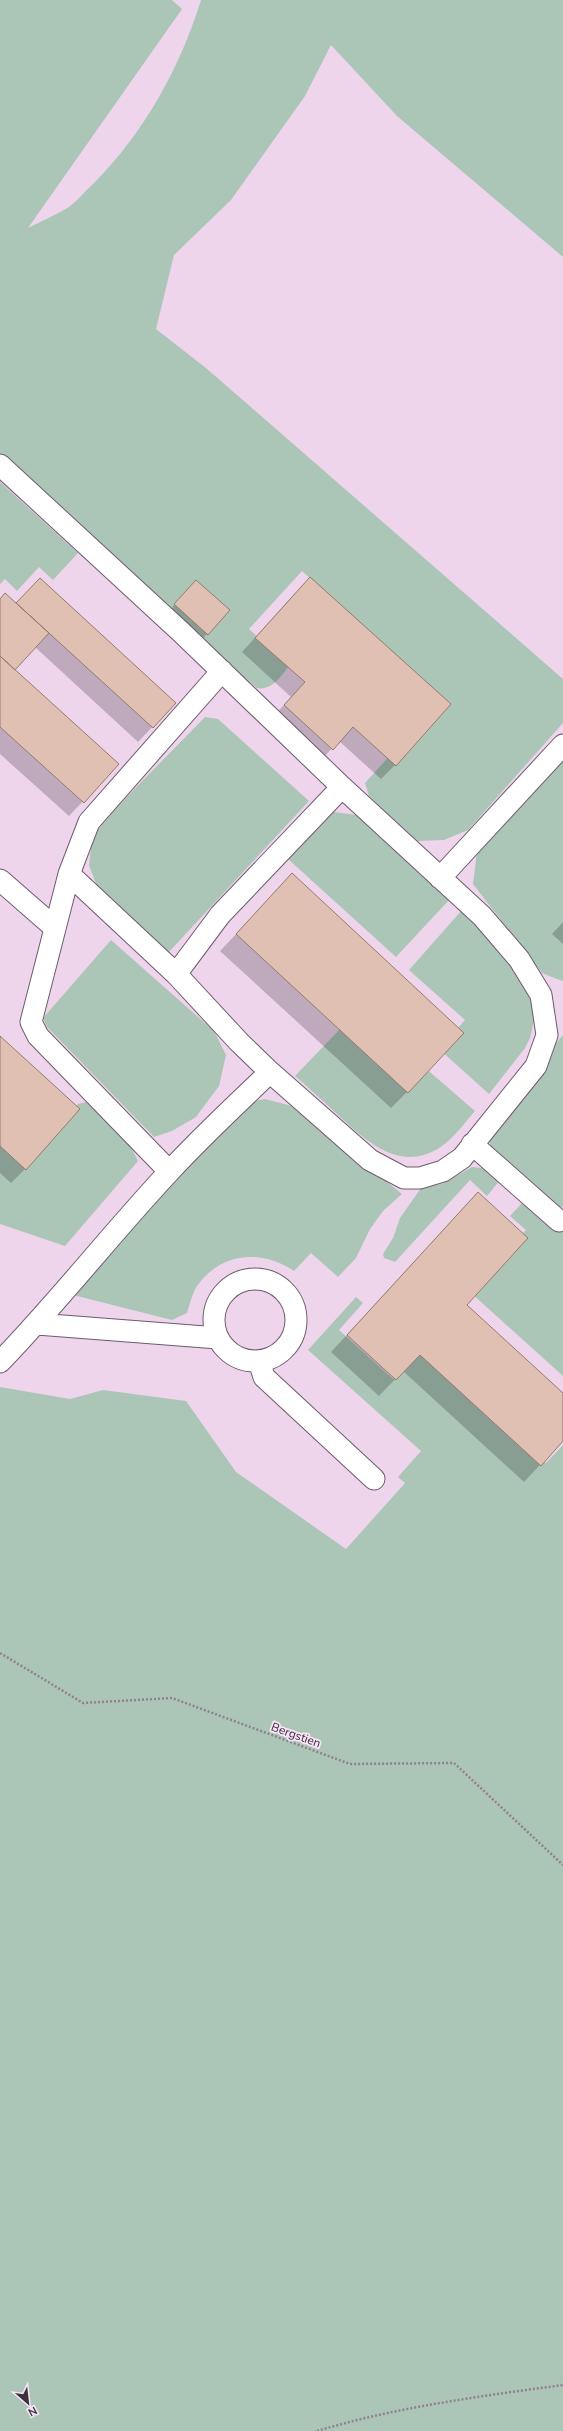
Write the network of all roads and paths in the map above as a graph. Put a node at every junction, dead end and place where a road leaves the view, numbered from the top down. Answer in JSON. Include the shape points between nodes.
{"nodes":[{"id":1,"x":0,"y":465,"type":"edge"},
{"id":2,"x":222,"y":671,"type":"junction"},
{"id":3,"x":563,"y":745,"type":"edge"},
{"id":4,"x":342,"y":787,"type":"junction"},
{"id":5,"x":69,"y":874,"type":"junction"},
{"id":6,"x":440,"y":878,"type":"junction"},
{"id":7,"x":0,"y":880,"type":"edge"},
{"id":8,"x":55,"y":928,"type":"junction"},
{"id":9,"x":176,"y":974,"type":"junction"},
{"id":10,"x":270,"y":1072,"type":"junction"},
{"id":11,"x":472,"y":1144,"type":"junction"},
{"id":12,"x":169,"y":1171,"type":"junction"},
{"id":13,"x":559,"y":1221,"type":"dead end"},
{"id":14,"x":37,"y":1324,"type":"junction"},
{"id":15,"x":218,"y":1338,"type":"junction"},
{"id":16,"x":259,"y":1360,"type":"junction"},
{"id":17,"x":0,"y":1362,"type":"edge"},
{"id":18,"x":374,"y":1479,"type":"dead end"},
{"id":19,"x":0,"y":1653,"type":"edge"},
{"id":20,"x":563,"y":1865,"type":"edge"},
{"id":21,"x":563,"y":2385,"type":"edge"},
{"id":22,"x":317,"y":2431,"type":"edge"}],
"edges":[{"from":1,"to":2,"type":"lane"},
{"from":2,"to":4,"type":"lane"},
{"from":2,"to":5,"type":"lane","via":[[89,822]]},
{"from":3,"to":6,"type":"lane"},
{"from":4,"to":6,"type":"lane"},
{"from":4,"to":9,"type":"lane","via":[[220,915]]},
{"from":5,"to":8,"type":"lane"},
{"from":5,"to":9,"type":"lane"},
{"from":6,"to":11,"type":"lane","via":[[482,916],[519,958],[541,995],[547,1035],[536,1066]]},
{"from":7,"to":8,"type":"lane"},
{"from":8,"to":12,"type":"lane","via":[[31,1022],[38,1036]]},
{"from":9,"to":10,"type":"lane","via":[[238,1042]]},
{"from":10,"to":11,"type":"lane","via":[[370,1160],[404,1178],[420,1178],[443,1171],[462,1158]]},
{"from":10,"to":12,"type":"lane"},
{"from":11,"to":13,"type":"lane"},
{"from":12,"to":14,"type":"lane"},
{"from":14,"to":15,"type":"lane"},
{"from":14,"to":17,"type":"lane"},
{"from":15,"to":16,"type":"lane","via":[[231,1353],[249,1360]]},
{"from":15,"to":16,"type":"lane","via":[[215,1329],[215,1310],[224,1292],[251,1279],[271,1282],[287,1295],[292,1304],[295,1325],[287,1345],[279,1353]]},
{"from":16,"to":18,"type":"lane","via":[[264,1377]]},
{"from":19,"to":20,"type":"path","name":"Bergstien","via":[[83,1703],[172,1698],[350,1764],[454,1763]]},
{"from":21,"to":22,"type":"path","via":[[358,2419]]}]}
